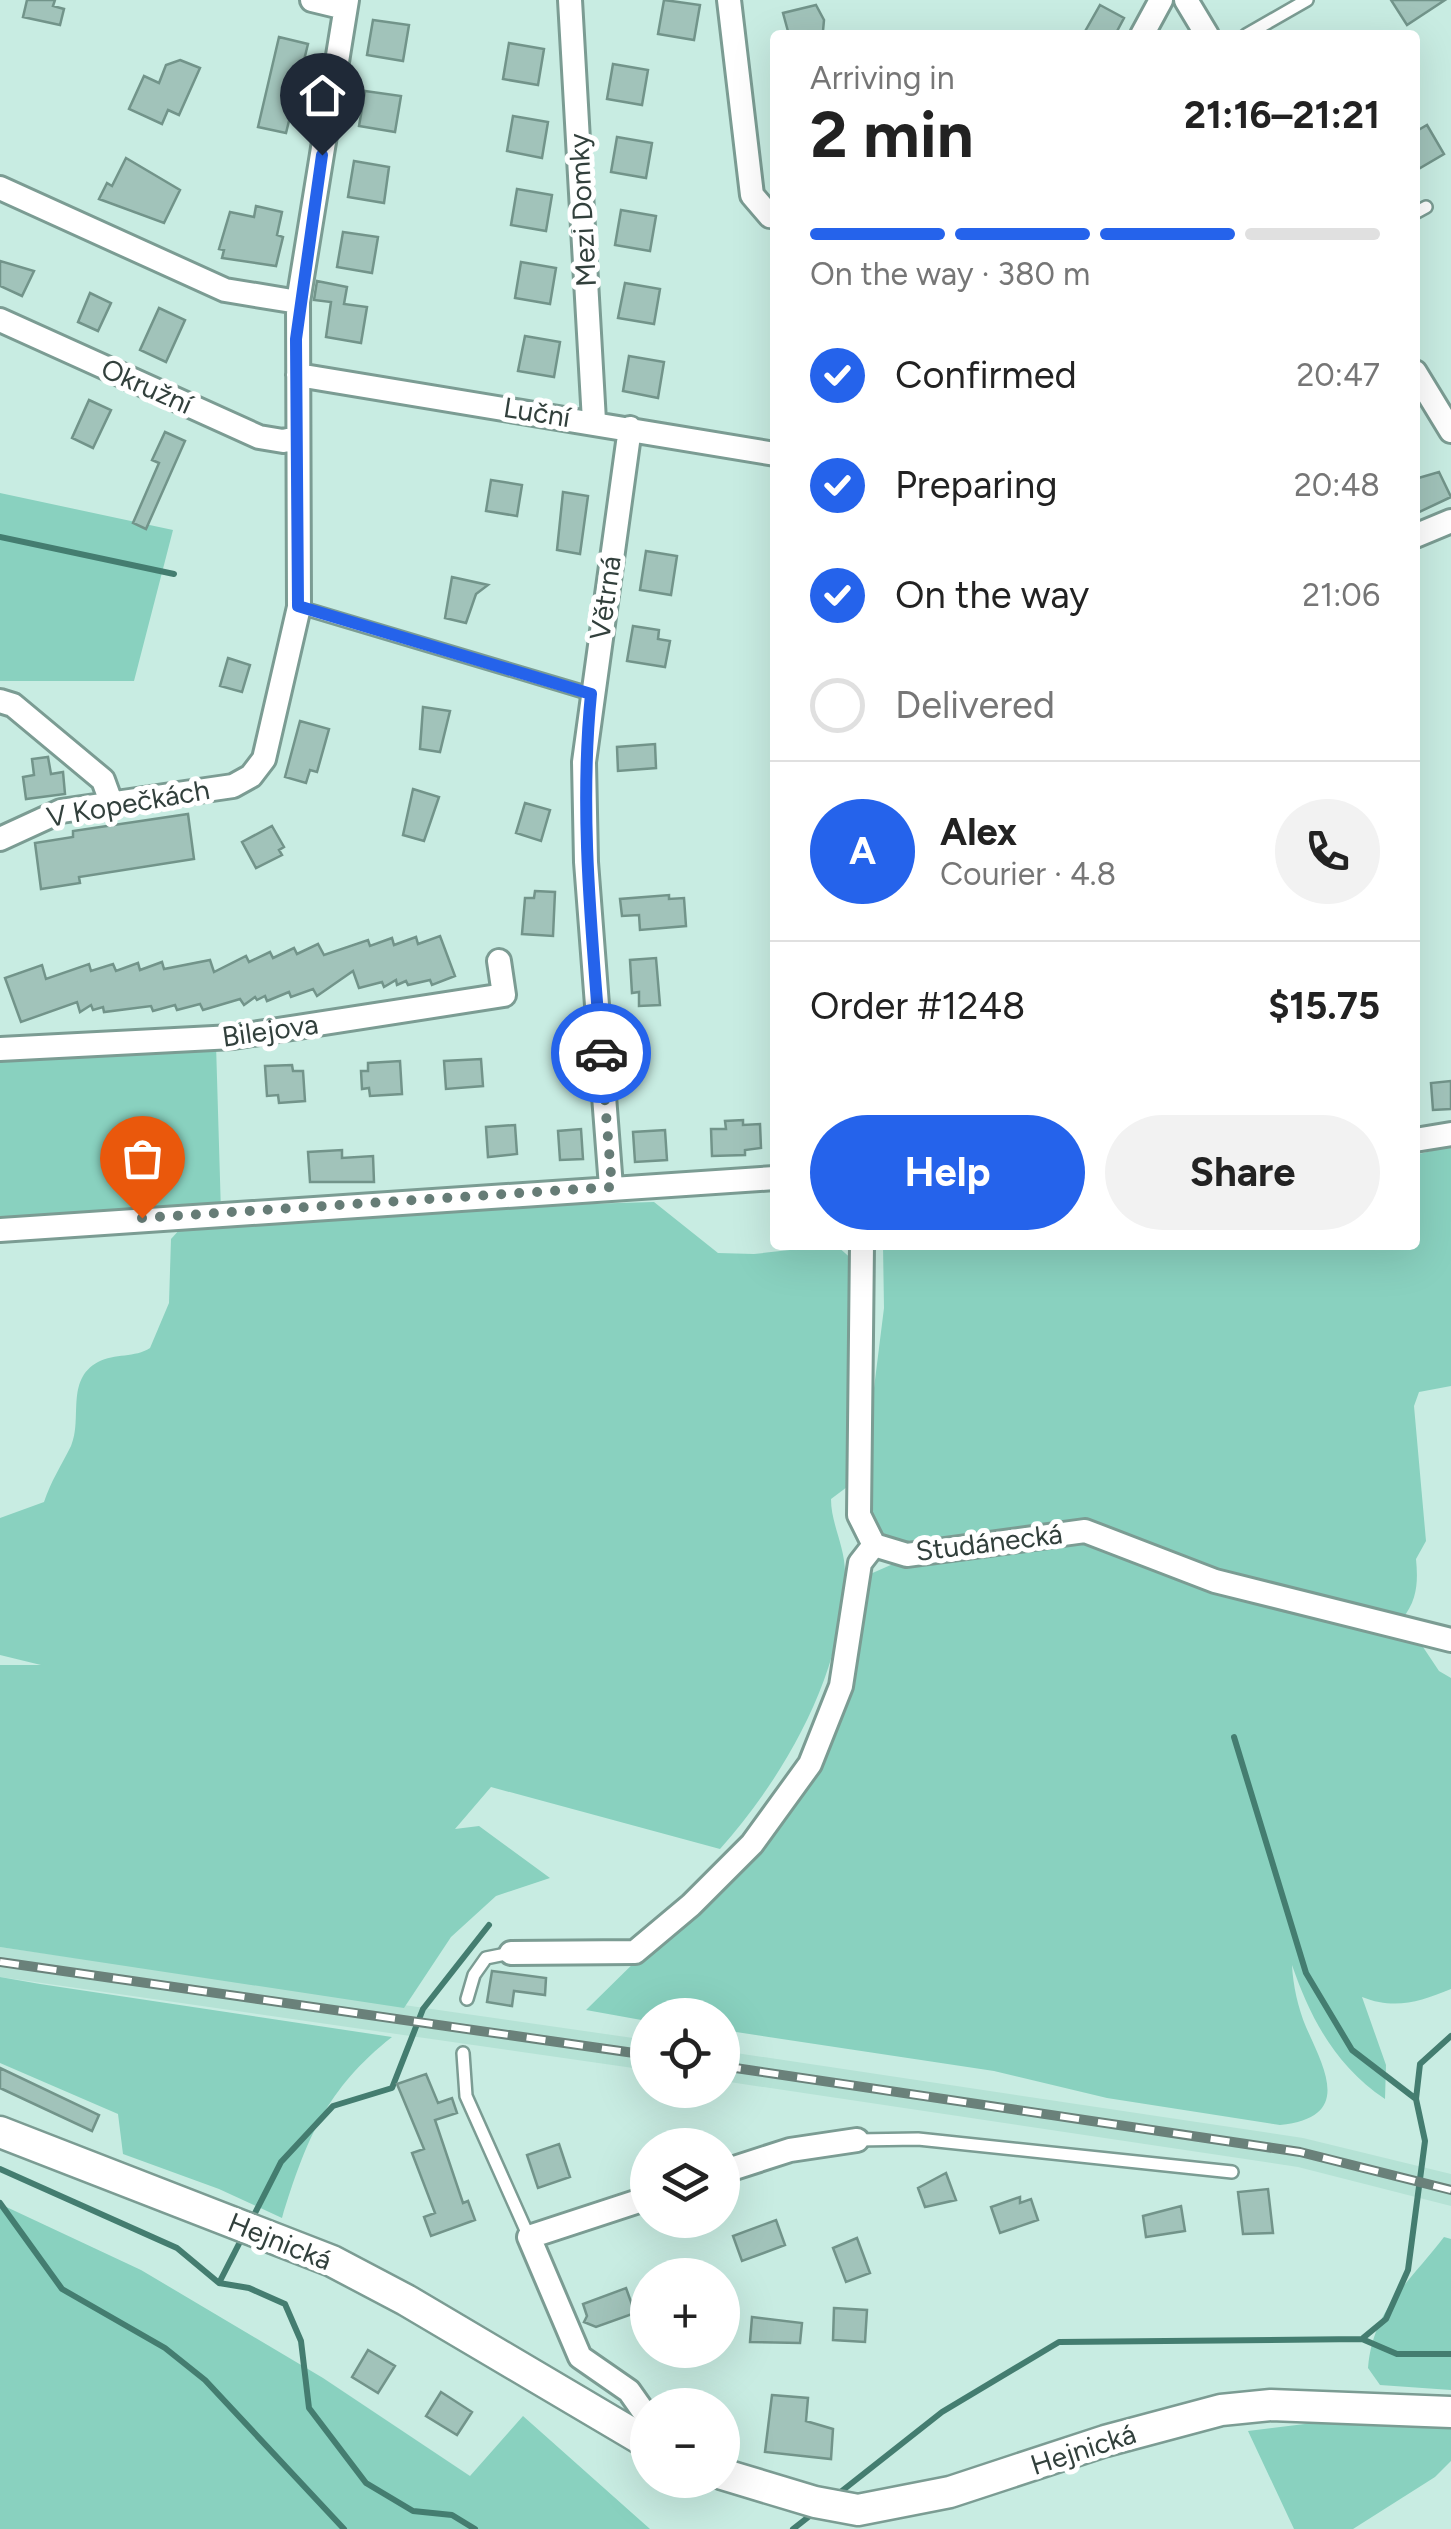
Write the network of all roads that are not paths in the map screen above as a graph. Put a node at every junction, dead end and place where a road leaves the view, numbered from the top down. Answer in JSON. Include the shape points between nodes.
{"nodes":[{"id":1,"x":312,"y":0,"type":"edge"},
{"id":2,"x":570,"y":0,"type":"edge"},
{"id":3,"x":729,"y":0,"type":"edge"},
{"id":4,"x":1186,"y":0,"type":"edge"},
{"id":5,"x":1307,"y":0,"type":"edge"},
{"id":6,"x":1157,"y":3,"type":"edge"},
{"id":7,"x":346,"y":4,"type":"edge"},
{"id":8,"x":1144,"y":30,"type":"edge"},
{"id":9,"x":1204,"y":30,"type":"edge"},
{"id":10,"x":1255,"y":30,"type":"edge"},
{"id":11,"x":0,"y":188,"type":"edge"},
{"id":12,"x":770,"y":213,"type":"edge"},
{"id":13,"x":298,"y":302,"type":"junction"},
{"id":14,"x":0,"y":320,"type":"edge"},
{"id":15,"x":298,"y":375,"type":"junction"},
{"id":16,"x":1420,"y":380,"type":"edge"},
{"id":17,"x":594,"y":421,"type":"junction"},
{"id":18,"x":630,"y":428,"type":"junction"},
{"id":19,"x":1451,"y":431,"type":"edge"},
{"id":20,"x":297,"y":438,"type":"junction"},
{"id":21,"x":770,"y":453,"type":"edge"},
{"id":22,"x":1451,"y":521,"type":"edge"},
{"id":23,"x":1420,"y":534,"type":"edge"},
{"id":24,"x":298,"y":606,"type":"junction"},
{"id":25,"x":591,"y":694,"type":"junction"},
{"id":26,"x":0,"y":701,"type":"edge"},
{"id":27,"x":112,"y":802,"type":"junction"},
{"id":28,"x":0,"y":839,"type":"edge"},
{"id":29,"x":499,"y":960,"type":"dead end"},
{"id":30,"x":0,"y":1049,"type":"edge"},
{"id":31,"x":1451,"y":1134,"type":"edge"},
{"id":32,"x":1420,"y":1139,"type":"edge"},
{"id":33,"x":770,"y":1178,"type":"edge"},
{"id":34,"x":612,"y":1187,"type":"junction"},
{"id":35,"x":0,"y":1230,"type":"edge"},
{"id":36,"x":862,"y":1250,"type":"edge"},
{"id":37,"x":874,"y":1544,"type":"junction"},
{"id":38,"x":1451,"y":1640,"type":"edge"},
{"id":39,"x":511,"y":1952,"type":"joint"},
{"id":40,"x":467,"y":1999,"type":"dead end"},
{"id":41,"x":463,"y":2053,"type":"dead end"},
{"id":42,"x":0,"y":2132,"type":"edge"},
{"id":43,"x":857,"y":2140,"type":"joint"},
{"id":44,"x":740,"y":2166,"type":"edge"},
{"id":45,"x":1232,"y":2172,"type":"dead end"},
{"id":46,"x":630,"y":2204,"type":"edge"},
{"id":47,"x":529,"y":2238,"type":"junction"},
{"id":48,"x":630,"y":2391,"type":"edge"},
{"id":49,"x":1451,"y":2412,"type":"edge"},
{"id":50,"x":630,"y":2432,"type":"edge"},
{"id":51,"x":740,"y":2479,"type":"edge"},
{"id":52,"x":858,"y":2519,"type":"edge"}],
"edges":[{"from":1,"to":7,"type":"street"},
{"from":2,"to":17,"type":"street","name":"Mezi Domky"},
{"from":3,"to":12,"type":"street","via":[[752,195]]},
{"from":4,"to":9,"type":"street"},
{"from":5,"to":10,"type":"lane"},
{"from":6,"to":8,"type":"street"},
{"from":7,"to":13,"type":"street","name":"V Kopečkách"},
{"from":11,"to":13,"type":"street","via":[[224,290]]},
{"from":13,"to":15,"type":"street","name":"V Kopečkách"},
{"from":14,"to":20,"type":"street","name":"Okružní","via":[[259,437]]},
{"from":15,"to":17,"type":"street","name":"Luční"},
{"from":15,"to":20,"type":"street","name":"V Kopečkách"},
{"from":16,"to":19,"type":"street"},
{"from":17,"to":18,"type":"street","name":"Luční"},
{"from":18,"to":21,"type":"street","name":"Luční"},
{"from":18,"to":25,"type":"street","name":"Větrná"},
{"from":20,"to":24,"type":"street","name":"V Kopečkách"},
{"from":22,"to":23,"type":"street"},
{"from":24,"to":25,"type":"lane"},
{"from":24,"to":27,"type":"street","name":"V Kopečkách","via":[[264,759],[250,776],[233,786]]},
{"from":25,"to":34,"type":"street","name":"Větrná","via":[[586,862]]},
{"from":26,"to":27,"type":"street","via":[[103,780]]},
{"from":27,"to":28,"type":"street","name":"V Kopečkách","via":[[37,818]]},
{"from":29,"to":30,"type":"street","name":"Bilejova","via":[[504,995],[233,1037]]},
{"from":31,"to":32,"type":"street"},
{"from":33,"to":34,"type":"street"},
{"from":34,"to":35,"type":"street"},
{"from":36,"to":37,"type":"street","name":"Studánecká","via":[[859,1515]]},
{"from":37,"to":38,"type":"street","name":"Studánecká","via":[[906,1554],[1085,1530],[1216,1581]]},
{"from":37,"to":39,"type":"street","via":[[860,1563],[841,1686],[810,1764],[752,1844],[636,1952]]},
{"from":39,"to":40,"type":"lane","via":[[486,1958]]},
{"from":41,"to":47,"type":"lane","via":[[466,2096]]},
{"from":42,"to":50,"type":"main road","name":"Hejnická","via":[[332,2261]]},
{"from":43,"to":44,"type":"street"},
{"from":43,"to":45,"type":"lane","via":[[918,2138]]},
{"from":46,"to":47,"type":"street"},
{"from":47,"to":48,"type":"street","via":[[580,2357]]},
{"from":49,"to":52,"type":"main road","name":"Hejnická","via":[[1221,2410]]},
{"from":51,"to":52,"type":"main road","name":"Hejnická"}]}
